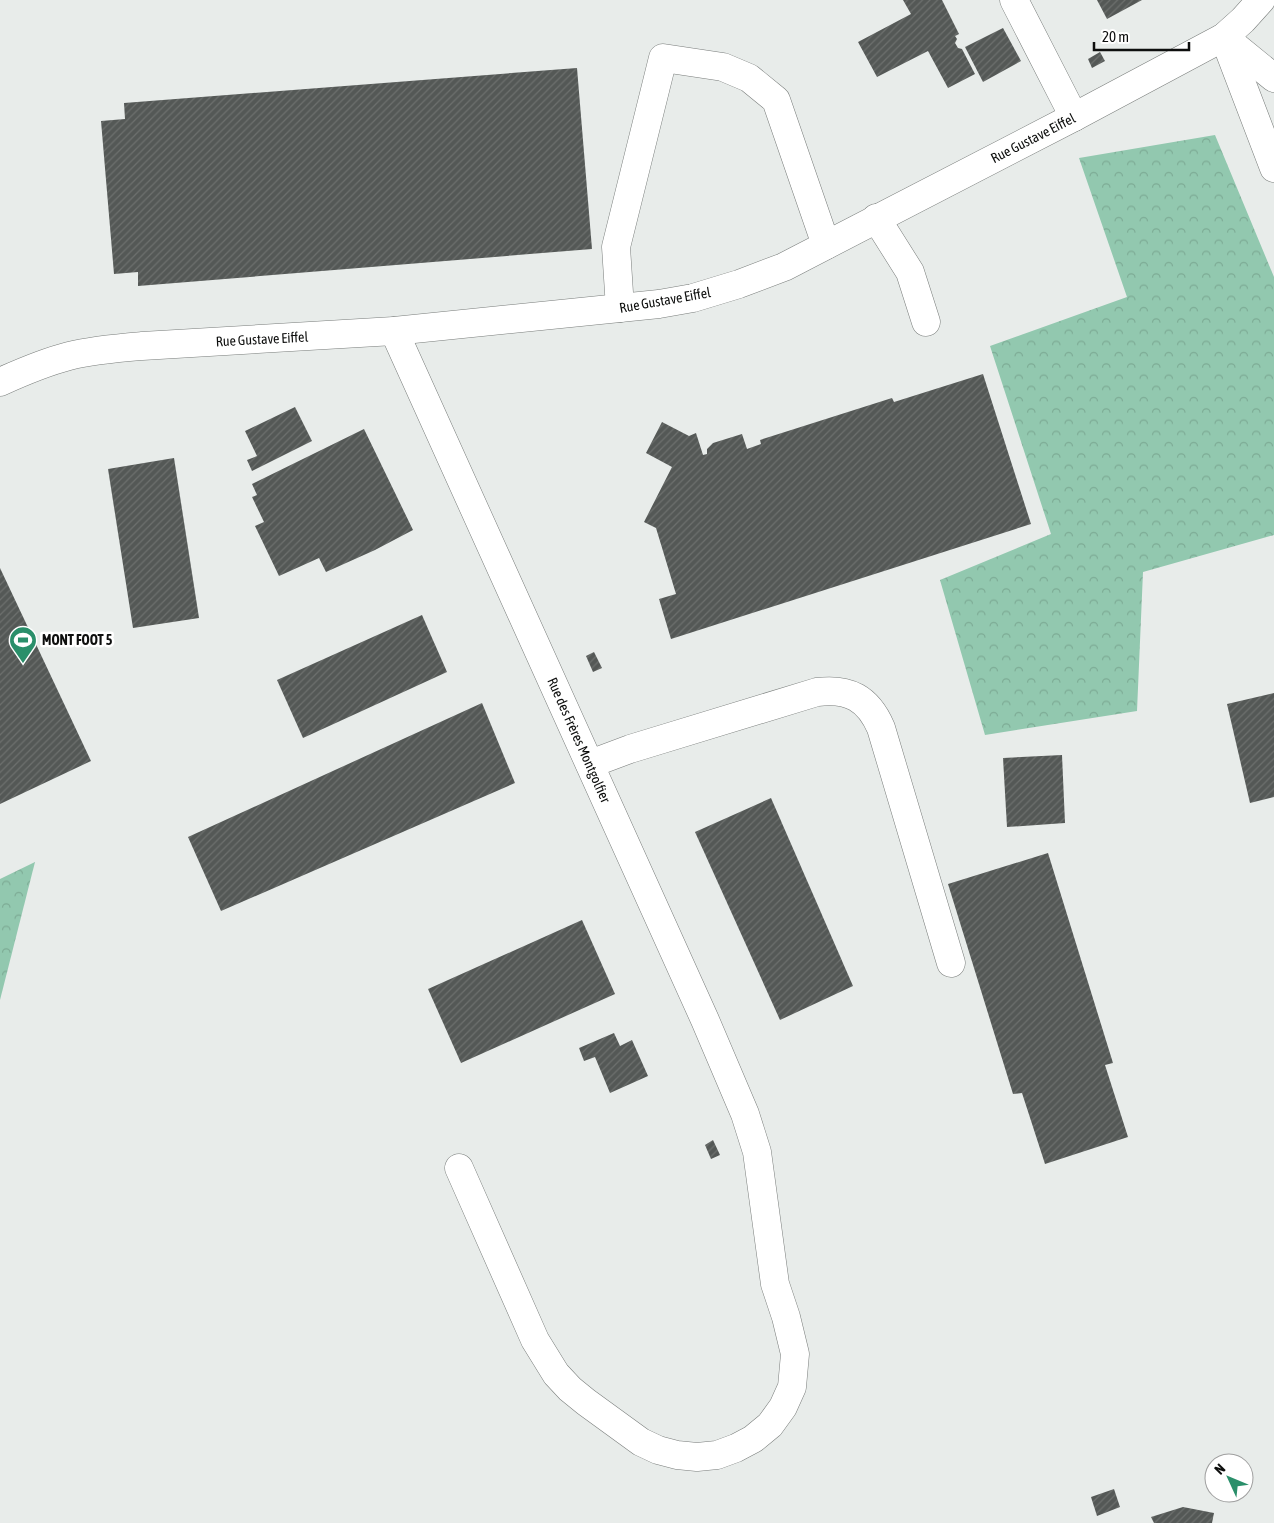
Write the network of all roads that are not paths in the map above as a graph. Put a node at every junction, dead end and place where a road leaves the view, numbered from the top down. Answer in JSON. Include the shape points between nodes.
{"nodes":[{"id":1,"x":1014,"y":0,"type":"edge"},
{"id":2,"x":1261,"y":0,"type":"edge"},
{"id":3,"x":1224,"y":37,"type":"junction"},
{"id":4,"x":1274,"y":78,"type":"edge"},
{"id":5,"x":1074,"y":117,"type":"junction"},
{"id":6,"x":1274,"y":168,"type":"edge"},
{"id":7,"x":876,"y":218,"type":"junction"},
{"id":8,"x":826,"y":245,"type":"junction"},
{"id":9,"x":620,"y":308,"type":"junction"},
{"id":10,"x":926,"y":322,"type":"dead end"},
{"id":11,"x":394,"y":331,"type":"junction"},
{"id":12,"x":0,"y":382,"type":"edge"},
{"id":13,"x":590,"y":764,"type":"junction"},
{"id":14,"x":951,"y":963,"type":"dead end"},
{"id":15,"x":459,"y":1168,"type":"dead end"}],
"edges":[{"from":1,"to":5,"type":"street"},
{"from":2,"to":3,"type":"street","name":"Rue Gustave Eiffel"},
{"from":3,"to":4,"type":"street"},
{"from":3,"to":5,"type":"street","name":"Rue Gustave Eiffel"},
{"from":3,"to":6,"type":"street"},
{"from":5,"to":7,"type":"street","name":"Rue Gustave Eiffel"},
{"from":7,"to":8,"type":"street","name":"Rue Gustave Eiffel"},
{"from":7,"to":10,"type":"street","via":[[910,272]]},
{"from":8,"to":9,"type":"street","name":"Rue Gustave Eiffel","via":[[784,267],[694,298]]},
{"from":8,"to":9,"type":"street","via":[[776,100],[749,78],[723,67],[663,58],[616,247]]},
{"from":9,"to":11,"type":"street","name":"Rue Gustave Eiffel"},
{"from":11,"to":12,"type":"street","name":"Rue Gustave Eiffel","via":[[105,349],[69,356]]},
{"from":11,"to":13,"type":"street","name":"Rue des Frères Montgolfier"},
{"from":13,"to":14,"type":"street","via":[[817,692],[831,690],[857,697],[868,705],[882,728]]},
{"from":13,"to":15,"type":"street","name":"Rue des Frères Montgolfier","via":[[745,1114],[757,1152],[774,1284],[795,1354],[792,1387],[770,1425],[753,1439],[717,1455],[677,1455],[641,1442],[586,1402],[556,1374],[535,1340]]}]}
